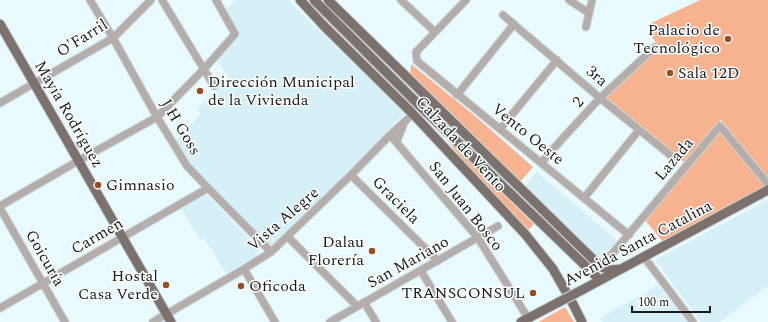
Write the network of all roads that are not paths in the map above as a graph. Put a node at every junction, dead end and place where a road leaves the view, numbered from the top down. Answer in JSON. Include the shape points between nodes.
{"nodes":[{"id":1,"x":90,"y":0,"type":"edge"},
{"id":2,"x":151,"y":0,"type":"edge"},
{"id":3,"x":162,"y":0,"type":"edge"},
{"id":4,"x":216,"y":0,"type":"edge"},
{"id":5,"x":300,"y":0,"type":"edge"},
{"id":6,"x":314,"y":0,"type":"edge"},
{"id":7,"x":328,"y":0,"type":"edge"},
{"id":8,"x":401,"y":0,"type":"edge"},
{"id":9,"x":466,"y":0,"type":"edge"},
{"id":10,"x":569,"y":0,"type":"edge"},
{"id":11,"x":592,"y":0,"type":"edge"},
{"id":12,"x":588,"y":13,"type":"junction"},
{"id":13,"x":503,"y":15,"type":"dead end"},
{"id":14,"x":0,"y":24,"type":"edge"},
{"id":15,"x":514,"y":24,"type":"junction"},
{"id":16,"x":586,"y":27,"type":"dead end"},
{"id":17,"x":435,"y":32,"type":"junction"},
{"id":18,"x":114,"y":38,"type":"junction"},
{"id":19,"x":655,"y":47,"type":"dead end"},
{"id":20,"x":557,"y":60,"type":"junction"},
{"id":21,"x":204,"y":69,"type":"junction"},
{"id":22,"x":403,"y":73,"type":"junction"},
{"id":23,"x":34,"y":83,"type":"junction"},
{"id":24,"x":214,"y":86,"type":"dead end"},
{"id":25,"x":457,"y":94,"type":"junction"},
{"id":26,"x":600,"y":98,"type":"junction"},
{"id":27,"x":0,"y":103,"type":"edge"},
{"id":28,"x":419,"y":105,"type":"junction"},
{"id":29,"x":413,"y":114,"type":"junction"},
{"id":30,"x":158,"y":117,"type":"junction"},
{"id":31,"x":405,"y":120,"type":"junction"},
{"id":32,"x":500,"y":129,"type":"junction"},
{"id":33,"x":640,"y":130,"type":"junction"},
{"id":34,"x":390,"y":135,"type":"junction"},
{"id":35,"x":397,"y":141,"type":"junction"},
{"id":36,"x":674,"y":158,"type":"dead end"},
{"id":37,"x":78,"y":161,"type":"junction"},
{"id":38,"x":542,"y":162,"type":"junction"},
{"id":39,"x":459,"y":164,"type":"junction"},
{"id":40,"x":352,"y":175,"type":"junction"},
{"id":41,"x":768,"y":184,"type":"edge"},
{"id":42,"x":208,"y":188,"type":"junction"},
{"id":43,"x":768,"y":190,"type":"edge"},
{"id":44,"x":584,"y":198,"type":"junction"},
{"id":45,"x":0,"y":207,"type":"edge"},
{"id":46,"x":498,"y":226,"type":"dead end"},
{"id":47,"x":629,"y":235,"type":"junction"},
{"id":48,"x":288,"y":237,"type":"junction"},
{"id":49,"x":123,"y":238,"type":"junction"},
{"id":50,"x":478,"y":238,"type":"junction"},
{"id":51,"x":271,"y":252,"type":"junction"},
{"id":52,"x":644,"y":257,"type":"junction"},
{"id":53,"x":438,"y":262,"type":"junction"},
{"id":54,"x":601,"y":267,"type":"junction"},
{"id":55,"x":621,"y":269,"type":"junction"},
{"id":56,"x":244,"y":270,"type":"junction"},
{"id":57,"x":421,"y":271,"type":"junction"},
{"id":58,"x":600,"y":280,"type":"junction"},
{"id":59,"x":44,"y":283,"type":"junction"},
{"id":60,"x":364,"y":302,"type":"junction"},
{"id":61,"x":357,"y":306,"type":"junction"},
{"id":62,"x":0,"y":308,"type":"edge"},
{"id":63,"x":169,"y":318,"type":"edge"},
{"id":64,"x":526,"y":321,"type":"edge"},
{"id":65,"x":581,"y":321,"type":"edge"},
{"id":66,"x":65,"y":322,"type":"edge"},
{"id":67,"x":153,"y":322,"type":"edge"},
{"id":68,"x":275,"y":322,"type":"edge"},
{"id":69,"x":330,"y":322,"type":"edge"},
{"id":70,"x":376,"y":322,"type":"edge"},
{"id":71,"x":452,"y":322,"type":"edge"},
{"id":72,"x":693,"y":322,"type":"edge"}],
"edges":[{"from":1,"to":18,"type":"street","name":"J H Goss"},
{"from":2,"to":18,"type":"street","name":"O'Farril"},
{"from":3,"to":21,"type":"street"},
{"from":4,"to":21,"type":"street","via":[[235,34]]},
{"from":5,"to":29,"type":"main road","name":"Calzada de Vento"},
{"from":6,"to":28,"type":"main road","name":"Calzada de Vento"},
{"from":7,"to":22,"type":"main road","name":"Calzada de Vento"},
{"from":8,"to":17,"type":"street"},
{"from":9,"to":17,"type":"street"},
{"from":10,"to":12,"type":"street"},
{"from":11,"to":12,"type":"street"},
{"from":12,"to":16,"type":"street"},
{"from":13,"to":15,"type":"street","name":"3ra"},
{"from":14,"to":23,"type":"main road","name":"Mayía Rodríguez"},
{"from":15,"to":20,"type":"street","name":"3ra"},
{"from":15,"to":25,"type":"street"},
{"from":17,"to":25,"type":"street","name":"Vento Oeste","via":[[416,52],[417,61]]},
{"from":18,"to":23,"type":"street","name":"O'Farril"},
{"from":18,"to":30,"type":"street","name":"J H Goss"},
{"from":19,"to":26,"type":"street","name":"2"},
{"from":20,"to":26,"type":"street","name":"3ra"},
{"from":20,"to":32,"type":"street"},
{"from":21,"to":24,"type":"street"},
{"from":21,"to":30,"type":"street"},
{"from":22,"to":28,"type":"main road"},
{"from":22,"to":54,"type":"main road","name":"Calzada de Vento"},
{"from":23,"to":27,"type":"street","name":"O'Farril"},
{"from":23,"to":37,"type":"main road","name":"Mayía Rodríguez"},
{"from":25,"to":32,"type":"street","name":"Vento Oeste"},
{"from":26,"to":33,"type":"street","name":"3ra"},
{"from":26,"to":38,"type":"street","name":"2"},
{"from":28,"to":39,"type":"main road","via":[[432,128]]},
{"from":28,"to":58,"type":"main road","name":"Calzada de Vento"},
{"from":29,"to":31,"type":"street","name":"Vista Alegre"},
{"from":29,"to":39,"type":"main road","name":"Calzada de Vento"},
{"from":30,"to":37,"type":"street"},
{"from":30,"to":42,"type":"street","name":"J H Goss","via":[[187,166]]},
{"from":31,"to":34,"type":"street","name":"Vista Alegre"},
{"from":31,"to":35,"type":"street"},
{"from":32,"to":38,"type":"street","name":"Vento Oeste"},
{"from":33,"to":36,"type":"street","name":"3ra"},
{"from":33,"to":44,"type":"street"},
{"from":34,"to":35,"type":"street","name":"San Juan Bosco"},
{"from":34,"to":40,"type":"street","name":"Vista Alegre"},
{"from":35,"to":50,"type":"street","name":"San Juan Bosco"},
{"from":37,"to":45,"type":"street"},
{"from":37,"to":49,"type":"main road","name":"Mayía Rodríguez"},
{"from":38,"to":44,"type":"street","name":"Vento Oeste"},
{"from":39,"to":65,"type":"main road","name":"Calzada de Vento","via":[[541,253],[553,269]]},
{"from":40,"to":48,"type":"street","name":"Vista Alegre"},
{"from":40,"to":53,"type":"street","name":"Graciela"},
{"from":41,"to":47,"type":"street","name":"Lazada","via":[[720,126]]},
{"from":42,"to":49,"type":"street","name":"Carmen"},
{"from":42,"to":51,"type":"street","name":"J H Goss"},
{"from":43,"to":52,"type":"main road","name":"Avenida Santa Catalina"},
{"from":44,"to":47,"type":"street","name":"Vento Oeste"},
{"from":45,"to":59,"type":"street","name":"Goicuría"},
{"from":46,"to":50,"type":"street","name":"San Mariano"},
{"from":47,"to":54,"type":"street","name":"Lazada"},
{"from":48,"to":51,"type":"street","name":"Vista Alegre"},
{"from":48,"to":61,"type":"street"},
{"from":49,"to":59,"type":"street","name":"Carmen"},
{"from":49,"to":63,"type":"main road","name":"Mayía Rodríguez"},
{"from":50,"to":53,"type":"street","name":"San Mariano"},
{"from":50,"to":64,"type":"street","name":"San Juan Bosco"},
{"from":51,"to":56,"type":"street","name":"Vista Alegre"},
{"from":52,"to":55,"type":"main road","name":"Avenida Santa Catalina"},
{"from":52,"to":72,"type":"street"},
{"from":53,"to":57,"type":"street","name":"San Mariano"},
{"from":54,"to":55,"type":"main road","via":[[610,270]]},
{"from":54,"to":58,"type":"main road"},
{"from":55,"to":58,"type":"main road","name":"Avenida Santa Catalina"},
{"from":56,"to":63,"type":"street","name":"Vista Alegre"},
{"from":56,"to":68,"type":"street"},
{"from":57,"to":60,"type":"street","name":"San Mariano"},
{"from":57,"to":71,"type":"street"},
{"from":58,"to":64,"type":"main road","name":"Avenida Santa Catalina","bridge":true},
{"from":59,"to":62,"type":"street","name":"Carmen"},
{"from":59,"to":66,"type":"street","name":"Goicuría"},
{"from":60,"to":61,"type":"street","name":"San Mariano"},
{"from":60,"to":70,"type":"street"},
{"from":61,"to":69,"type":"street","name":"San Mariano"},
{"from":63,"to":67,"type":"street","name":"Vista Alegre"}]}
